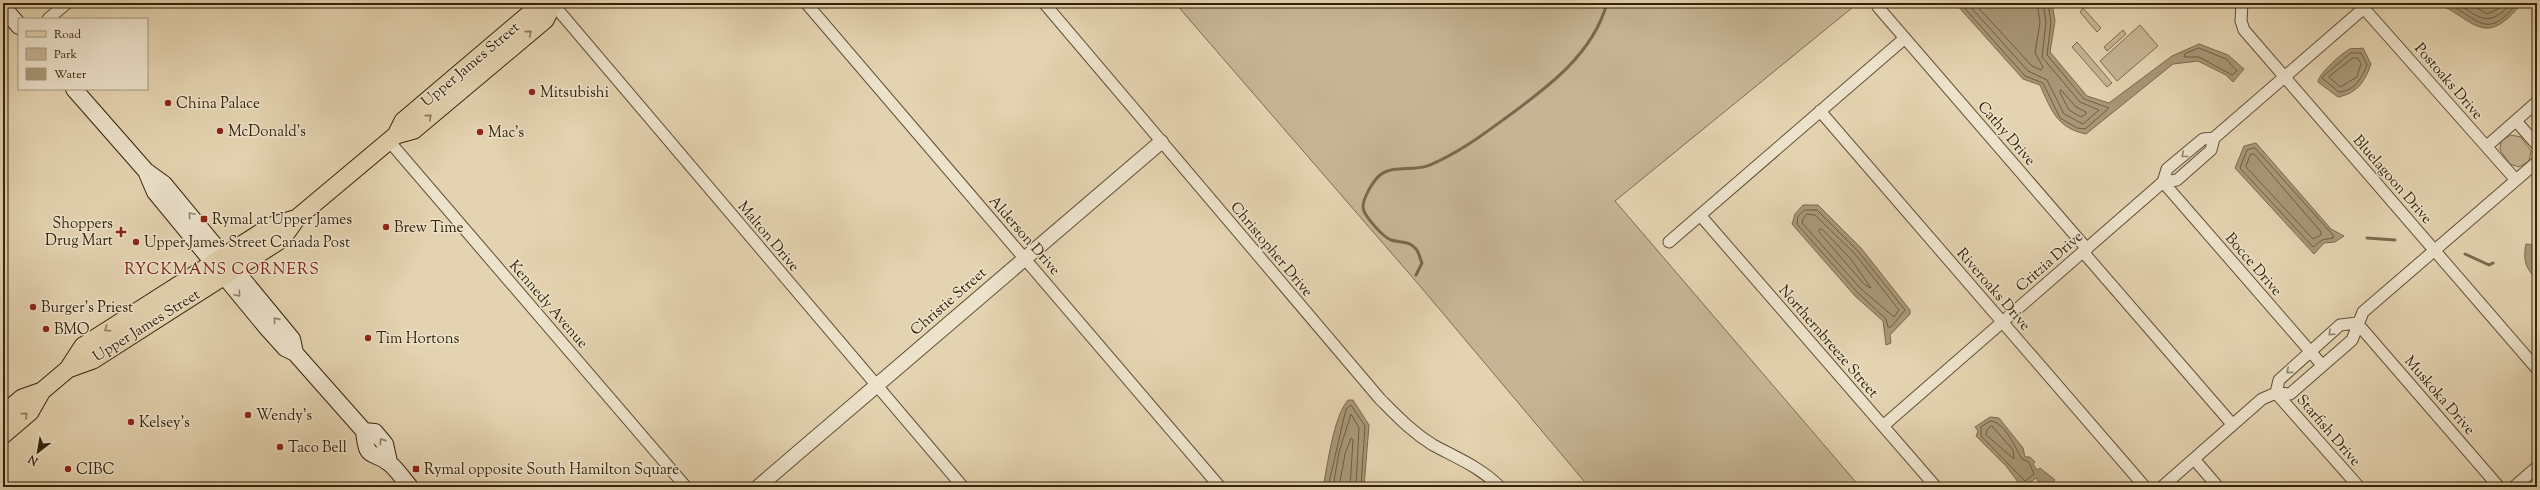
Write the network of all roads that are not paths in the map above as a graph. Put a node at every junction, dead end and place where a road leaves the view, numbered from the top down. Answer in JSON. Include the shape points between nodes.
{"nodes":[{"id":1,"x":67,"y":3,"type":"edge"},
{"id":2,"x":806,"y":3,"type":"edge"},
{"id":3,"x":1044,"y":3,"type":"edge"},
{"id":4,"x":2242,"y":3,"type":"edge"},
{"id":5,"x":553,"y":4,"type":"edge"},
{"id":6,"x":2362,"y":5,"type":"edge"},
{"id":7,"x":3,"y":7,"type":"edge"},
{"id":8,"x":1878,"y":7,"type":"dead end"},
{"id":9,"x":49,"y":18,"type":"edge"},
{"id":10,"x":18,"y":25,"type":"edge"},
{"id":11,"x":1905,"y":38,"type":"junction"},
{"id":12,"x":2284,"y":77,"type":"junction"},
{"id":13,"x":75,"y":90,"type":"edge"},
{"id":14,"x":2537,"y":102,"type":"edge"},
{"id":15,"x":1820,"y":111,"type":"junction"},
{"id":16,"x":2516,"y":121,"type":"junction"},
{"id":17,"x":393,"y":138,"type":"junction"},
{"id":18,"x":1161,"y":142,"type":"junction"},
{"id":19,"x":2537,"y":145,"type":"edge"},
{"id":20,"x":2487,"y":146,"type":"junction"},
{"id":21,"x":2537,"y":162,"type":"edge"},
{"id":22,"x":2516,"y":180,"type":"junction"},
{"id":23,"x":2163,"y":182,"type":"junction"},
{"id":24,"x":1700,"y":215,"type":"junction"},
{"id":25,"x":1669,"y":242,"type":"dead end"},
{"id":26,"x":2085,"y":250,"type":"junction"},
{"id":27,"x":2435,"y":250,"type":"junction"},
{"id":28,"x":1025,"y":258,"type":"junction"},
{"id":29,"x":224,"y":266,"type":"junction"},
{"id":30,"x":2002,"y":321,"type":"junction"},
{"id":31,"x":2357,"y":323,"type":"junction"},
{"id":32,"x":2310,"y":352,"type":"junction"},
{"id":33,"x":2322,"y":365,"type":"junction"},
{"id":34,"x":2537,"y":369,"type":"edge"},
{"id":35,"x":876,"y":386,"type":"junction"},
{"id":36,"x":42,"y":391,"type":"junction"},
{"id":37,"x":2276,"y":393,"type":"junction"},
{"id":38,"x":3,"y":414,"type":"edge"},
{"id":39,"x":2232,"y":424,"type":"junction"},
{"id":40,"x":1882,"y":426,"type":"junction"},
{"id":41,"x":3,"y":435,"type":"edge"},
{"id":42,"x":2194,"y":459,"type":"junction"},
{"id":43,"x":2537,"y":467,"type":"edge"},
{"id":44,"x":410,"y":487,"type":"edge"},
{"id":45,"x":686,"y":487,"type":"edge"},
{"id":46,"x":758,"y":487,"type":"edge"},
{"id":47,"x":963,"y":487,"type":"edge"},
{"id":48,"x":1220,"y":487,"type":"edge"},
{"id":49,"x":1500,"y":487,"type":"edge"},
{"id":50,"x":1936,"y":487,"type":"edge"},
{"id":51,"x":2145,"y":487,"type":"edge"},
{"id":52,"x":2162,"y":487,"type":"edge"},
{"id":53,"x":2218,"y":487,"type":"edge"},
{"id":54,"x":2359,"y":487,"type":"edge"},
{"id":55,"x":2499,"y":487,"type":"edge"},
{"id":56,"x":2514,"y":487,"type":"edge"}],
"edges":[{"from":1,"to":9,"type":"street"},
{"from":2,"to":28,"type":"street","name":"Alderson Drive"},
{"from":3,"to":18,"type":"street","name":"Christopher Drive"},
{"from":4,"to":12,"type":"street","name":"Bluelagoon Drive","via":[[2241,21],[2244,30]]},
{"from":5,"to":17,"type":"main road","name":"Upper James Street","via":[[535,9],[519,22],[403,121]]},
{"from":5,"to":35,"type":"street","name":"Malton Drive"},
{"from":6,"to":12,"type":"street","name":"Critzia Drive"},
{"from":6,"to":20,"type":"street","name":"Postoaks Drive"},
{"from":7,"to":10,"type":"main road"},
{"from":8,"to":11,"type":"street","name":"Cathy Drive"},
{"from":11,"to":15,"type":"street"},
{"from":11,"to":26,"type":"street","name":"Cathy Drive"},
{"from":12,"to":23,"type":"street","name":"Critzia Drive","via":[[2214,138],[2211,150],[2177,180]]},
{"from":12,"to":27,"type":"street","name":"Bluelagoon Drive"},
{"from":13,"to":29,"type":"main road","via":[[146,171],[164,184]]},
{"from":14,"to":16,"type":"street"},
{"from":15,"to":24,"type":"street"},
{"from":15,"to":30,"type":"street","name":"Riveroaks Drive"},
{"from":16,"to":19,"type":"street"},
{"from":16,"to":20,"type":"street"},
{"from":17,"to":29,"type":"main road","name":"Upper James Street","via":[[297,218],[271,226]]},
{"from":17,"to":45,"type":"street","name":"Kennedy Avenue"},
{"from":18,"to":28,"type":"street","name":"Christie Street"},
{"from":18,"to":49,"type":"street","name":"Christopher Drive","via":[[1380,399],[1406,426],[1434,445],[1484,472]]},
{"from":20,"to":22,"type":"street","name":"Postoaks Drive"},
{"from":21,"to":22,"type":"street"},
{"from":22,"to":27,"type":"street"},
{"from":23,"to":26,"type":"street","name":"Critzia Drive"},
{"from":23,"to":32,"type":"street","name":"Bocce Drive"},
{"from":24,"to":25,"type":"street"},
{"from":24,"to":40,"type":"street","name":"Northernbreeze Street"},
{"from":26,"to":30,"type":"street","name":"Critzia Drive"},
{"from":26,"to":39,"type":"street","name":"Cathy Drive"},
{"from":27,"to":31,"type":"street","via":[[2363,312]]},
{"from":27,"to":34,"type":"street","name":"Bluelagoon Drive"},
{"from":28,"to":35,"type":"street","name":"Christie Street"},
{"from":28,"to":48,"type":"street","name":"Alderson Drive"},
{"from":29,"to":36,"type":"main road","name":"Upper James Street","via":[[83,346],[68,369]]},
{"from":29,"to":44,"type":"main road","via":[[285,348],[295,353],[364,431],[366,446],[372,456],[389,462]]},
{"from":30,"to":40,"type":"street","name":"Critzia Drive"},
{"from":30,"to":51,"type":"street","name":"Riveroaks Drive"},
{"from":31,"to":32,"type":"street","one_way":true,"via":[[2340,326]]},
{"from":31,"to":33,"type":"street","via":[[2352,340]]},
{"from":31,"to":55,"type":"street","name":"Muskoka Drive"},
{"from":32,"to":33,"type":"street","name":"Bocce Drive"},
{"from":32,"to":37,"type":"street","one_way":true,"via":[[2279,380]]},
{"from":33,"to":37,"type":"street","via":[[2290,394]]},
{"from":35,"to":46,"type":"street","name":"Christie Street"},
{"from":35,"to":47,"type":"street","name":"Malton Drive"},
{"from":36,"to":38,"type":"main road","name":"Upper James Street","via":[[22,398]]},
{"from":41,"to":36,"type":"main road","name":"Upper James Street","one_way":true,"via":[[30,412]]},
{"from":37,"to":39,"type":"street","via":[[2262,399]]},
{"from":37,"to":54,"type":"street","name":"Starfish Drive"},
{"from":39,"to":42,"type":"street"},
{"from":40,"to":50,"type":"street","name":"Northernbreeze Street"},
{"from":42,"to":52,"type":"street"},
{"from":42,"to":53,"type":"street"},
{"from":43,"to":56,"type":"street"}]}
